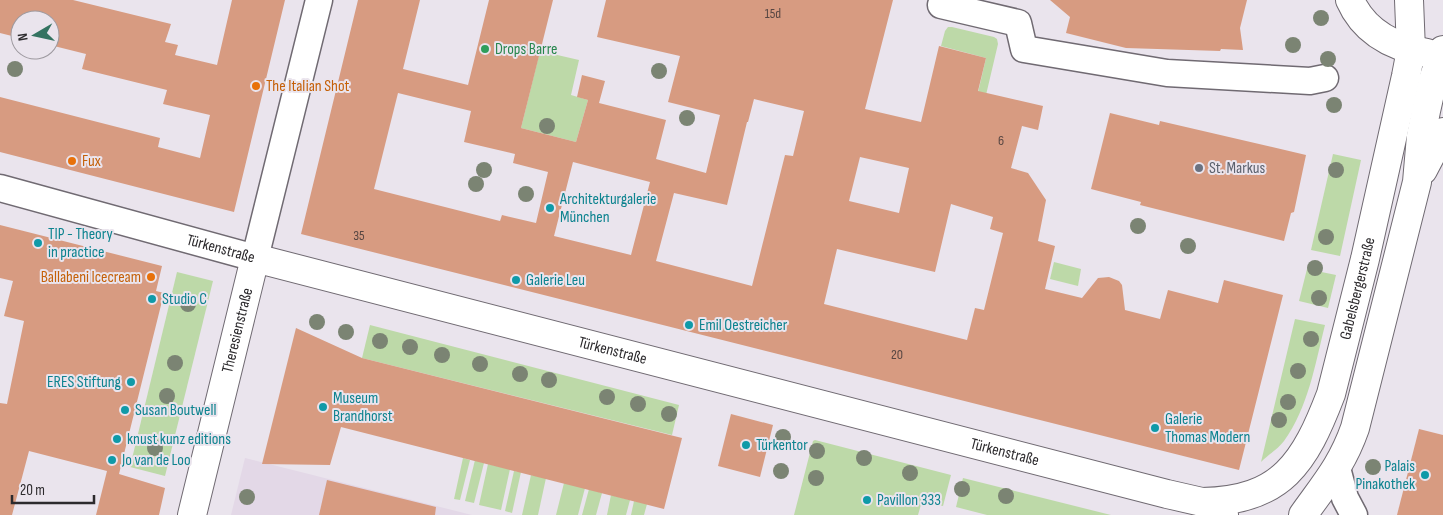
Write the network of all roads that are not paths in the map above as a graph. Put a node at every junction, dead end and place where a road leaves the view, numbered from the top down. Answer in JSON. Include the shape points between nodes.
{"nodes":[{"id":1,"x":318,"y":0,"type":"edge"},
{"id":2,"x":1350,"y":0,"type":"edge"},
{"id":3,"x":1409,"y":0,"type":"edge"},
{"id":4,"x":942,"y":6,"type":"dead end"},
{"id":5,"x":1410,"y":50,"type":"junction"},
{"id":6,"x":1443,"y":54,"type":"edge"},
{"id":7,"x":1325,"y":78,"type":"dead end"},
{"id":8,"x":1443,"y":132,"type":"edge"},
{"id":9,"x":1417,"y":182,"type":"junction"},
{"id":10,"x":0,"y":188,"type":"edge"},
{"id":11,"x":255,"y":258,"type":"junction"},
{"id":12,"x":1337,"y":468,"type":"junction"},
{"id":13,"x":1213,"y":508,"type":"edge"},
{"id":14,"x":192,"y":515,"type":"edge"},
{"id":15,"x":1303,"y":515,"type":"edge"},
{"id":16,"x":1354,"y":515,"type":"edge"}],
"edges":[{"from":1,"to":11,"type":"street","name":"Theresienstraße"},
{"from":2,"to":5,"type":"main road","via":[[1360,20],[1382,38]]},
{"from":3,"to":5,"type":"main road","name":"Gabelsbergerstraße"},
{"from":4,"to":7,"type":"street","via":[[1018,23],[1024,49],[1168,73],[1310,81]]},
{"from":5,"to":6,"type":"main road"},
{"from":5,"to":13,"type":"main road","name":"Gabelsbergerstraße","via":[[1360,277],[1331,394],[1321,419],[1292,469],[1270,487],[1241,498],[1221,501]]},
{"from":6,"to":9,"type":"main road","name":"Gabelsbergerstraße","via":[[1426,111]]},
{"from":8,"to":9,"type":"main road","name":"Gabelsbergerstraße"},
{"from":9,"to":12,"type":"main road","name":"Gabelsbergerstraße","via":[[1355,428]]},
{"from":10,"to":11,"type":"street","name":"Türkenstraße"},
{"from":11,"to":13,"type":"main road","name":"Türkenstraße"},
{"from":11,"to":14,"type":"main road","name":"Theresienstraße"},
{"from":12,"to":15,"type":"main road","name":"Gabelsbergerstraße"},
{"from":12,"to":16,"type":"street","via":[[1345,498]]}]}
